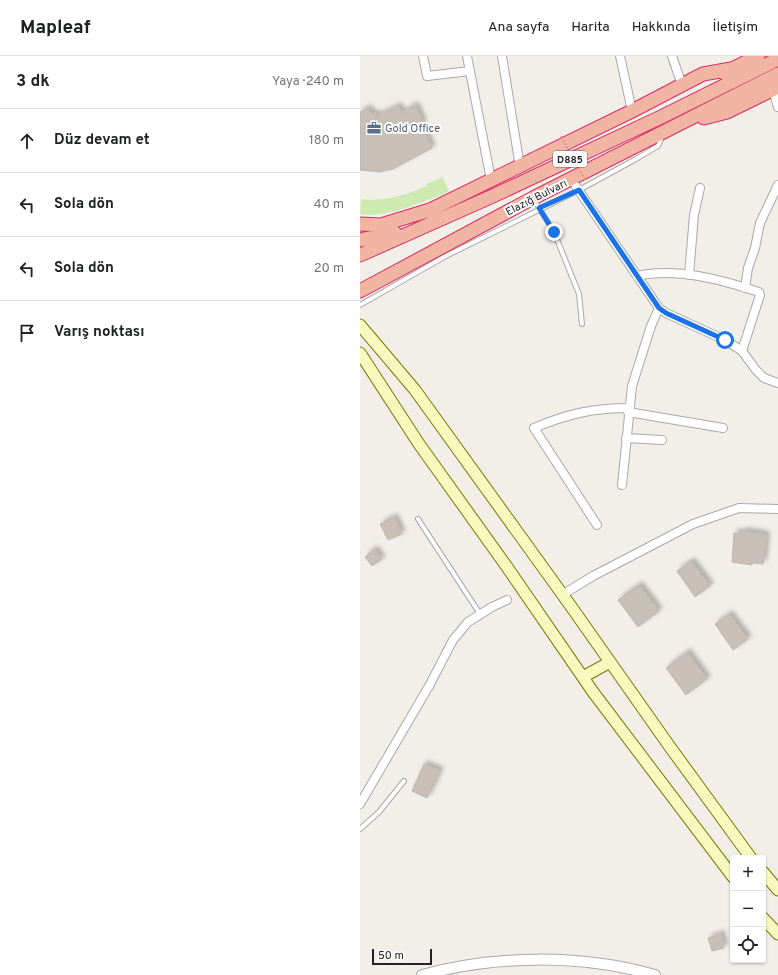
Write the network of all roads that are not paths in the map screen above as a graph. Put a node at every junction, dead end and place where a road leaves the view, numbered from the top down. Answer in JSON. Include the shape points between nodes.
{"nodes":[{"id":1,"x":423,"y":56,"type":"edge"},
{"id":2,"x":468,"y":56,"type":"edge"},
{"id":3,"x":502,"y":56,"type":"edge"},
{"id":4,"x":620,"y":56,"type":"edge"},
{"id":5,"x":672,"y":56,"type":"edge"},
{"id":6,"x":758,"y":56,"type":"edge"},
{"id":7,"x":778,"y":59,"type":"edge"},
{"id":8,"x":731,"y":69,"type":"junction"},
{"id":9,"x":470,"y":71,"type":"junction"},
{"id":10,"x":778,"y":74,"type":"edge"},
{"id":11,"x":682,"y":85,"type":"junction"},
{"id":12,"x":775,"y":88,"type":"edge"},
{"id":13,"x":778,"y":107,"type":"edge"},
{"id":14,"x":632,"y":112,"type":"junction"},
{"id":15,"x":659,"y":118,"type":"junction"},
{"id":16,"x":668,"y":130,"type":"junction"},
{"id":17,"x":520,"y":167,"type":"junction"},
{"id":18,"x":571,"y":179,"type":"junction"},
{"id":19,"x":491,"y":180,"type":"junction"},
{"id":20,"x":778,"y":185,"type":"edge"},
{"id":21,"x":700,"y":188,"type":"dead end"},
{"id":22,"x":579,"y":190,"type":"junction"},
{"id":23,"x":536,"y":203,"type":"junction"},
{"id":24,"x":360,"y":224,"type":"edge"},
{"id":25,"x":426,"y":226,"type":"junction"},
{"id":26,"x":360,"y":240,"type":"edge"},
{"id":27,"x":360,"y":255,"type":"edge"},
{"id":28,"x":689,"y":275,"type":"junction"},
{"id":29,"x":638,"y":276,"type":"junction"},
{"id":30,"x":745,"y":288,"type":"junction"},
{"id":31,"x":360,"y":291,"type":"edge"},
{"id":32,"x":360,"y":305,"type":"edge"},
{"id":33,"x":659,"y":308,"type":"junction"},
{"id":34,"x":582,"y":324,"type":"dead end"},
{"id":35,"x":360,"y":325,"type":"edge"},
{"id":36,"x":742,"y":351,"type":"junction"},
{"id":37,"x":360,"y":353,"type":"edge"},
{"id":38,"x":778,"y":383,"type":"edge"},
{"id":39,"x":628,"y":410,"type":"junction"},
{"id":40,"x":723,"y":428,"type":"dead end"},
{"id":41,"x":626,"y":438,"type":"junction"},
{"id":42,"x":662,"y":440,"type":"dead end"},
{"id":43,"x":622,"y":484,"type":"dead end"},
{"id":44,"x":778,"y":509,"type":"edge"},
{"id":45,"x":418,"y":519,"type":"dead end"},
{"id":46,"x":597,"y":525,"type":"dead end"},
{"id":47,"x":562,"y":594,"type":"junction"},
{"id":48,"x":507,"y":600,"type":"dead end"},
{"id":49,"x":480,"y":614,"type":"junction"},
{"id":50,"x":610,"y":662,"type":"junction"},
{"id":51,"x":583,"y":677,"type":"junction"},
{"id":52,"x":404,"y":781,"type":"dead end"},
{"id":53,"x":360,"y":804,"type":"edge"},
{"id":54,"x":360,"y":829,"type":"edge"},
{"id":55,"x":749,"y":855,"type":"edge"},
{"id":56,"x":730,"y":873,"type":"edge"},
{"id":57,"x":766,"y":876,"type":"edge"},
{"id":58,"x":778,"y":890,"type":"edge"},
{"id":59,"x":766,"y":921,"type":"edge"},
{"id":60,"x":778,"y":934,"type":"edge"},
{"id":61,"x":422,"y":975,"type":"edge"},
{"id":62,"x":655,"y":975,"type":"edge"}],
"edges":[{"from":1,"to":9,"type":"street","via":[[427,76]]},
{"from":2,"to":9,"type":"street"},
{"from":3,"to":17,"type":"street"},
{"from":4,"to":14,"type":"street"},
{"from":5,"to":11,"type":"street"},
{"from":6,"to":8,"type":"highway"},
{"from":7,"to":15,"type":"highway","name":"Elazığ Bulvarı","number":"D885"},
{"from":8,"to":11,"type":"highway","via":[[703,74]]},
{"from":8,"to":15,"type":"highway","via":[[689,90]]},
{"from":9,"to":19,"type":"street"},
{"from":10,"to":16,"type":"highway","name":"Elazığ Bulvarı","number":"D885"},
{"from":11,"to":14,"type":"highway"},
{"from":12,"to":13,"type":"street"},
{"from":12,"to":16,"type":"highway","via":[[727,112]]},
{"from":14,"to":17,"type":"highway"},
{"from":15,"to":25,"type":"highway","name":"Elazığ Bulvarı","number":"D885"},
{"from":16,"to":18,"type":"highway","name":"Elazığ Bulvarı","number":"D885"},
{"from":16,"to":22,"type":"lane","via":[[658,146]]},
{"from":17,"to":19,"type":"highway"},
{"from":18,"to":22,"type":"street"},
{"from":18,"to":23,"type":"highway","name":"Elazığ Bulvarı","number":"D885"},
{"from":19,"to":24,"type":"highway","via":[[430,210],[396,222],[381,225]]},
{"from":20,"to":30,"type":"street","via":[[760,223]]},
{"from":21,"to":28,"type":"street","via":[[694,215]]},
{"from":22,"to":23,"type":"lane"},
{"from":22,"to":29,"type":"street"},
{"from":23,"to":31,"type":"highway","name":"Elazığ Bulvarı","number":"D885"},
{"from":23,"to":32,"type":"lane"},
{"from":23,"to":34,"type":"lane","via":[[554,232],[579,294]]},
{"from":25,"to":26,"type":"highway"},
{"from":25,"to":27,"type":"highway","name":"Elazığ Bulvarı","number":"D885"},
{"from":28,"to":29,"type":"street","via":[[654,273]]},
{"from":28,"to":30,"type":"street"},
{"from":29,"to":33,"type":"street"},
{"from":30,"to":36,"type":"street","via":[[759,292],[760,295]]},
{"from":33,"to":36,"type":"street"},
{"from":33,"to":39,"type":"street","via":[[632,386]]},
{"from":35,"to":47,"type":"main road","via":[[415,390]]},
{"from":36,"to":38,"type":"street","via":[[764,378]]},
{"from":37,"to":51,"type":"main road","via":[[419,444]]},
{"from":39,"to":40,"type":"street"},
{"from":39,"to":41,"type":"street"},
{"from":39,"to":46,"type":"street","via":[[606,408],[581,411],[534,428]]},
{"from":41,"to":42,"type":"street"},
{"from":41,"to":43,"type":"street"},
{"from":44,"to":47,"type":"street","via":[[739,508],[694,524]]},
{"from":45,"to":49,"type":"lane"},
{"from":47,"to":50,"type":"main road"},
{"from":48,"to":49,"type":"street"},
{"from":49,"to":53,"type":"street","via":[[468,622],[453,640]]},
{"from":50,"to":51,"type":"main road"},
{"from":50,"to":55,"type":"main road"},
{"from":51,"to":56,"type":"main road"},
{"from":52,"to":54,"type":"lane","via":[[379,812]]},
{"from":57,"to":58,"type":"main road"},
{"from":59,"to":60,"type":"main road"},
{"from":61,"to":62,"type":"street","via":[[466,966],[554,959],[593,962]]}]}
